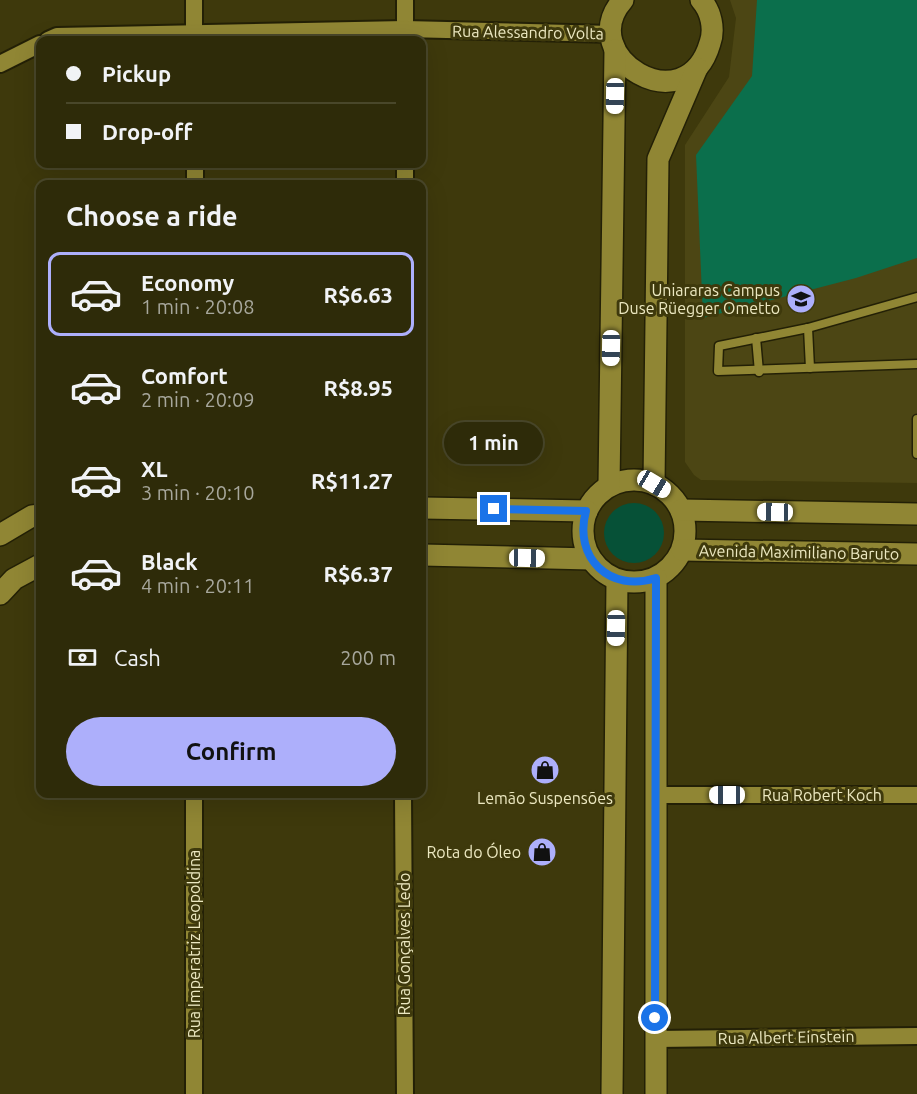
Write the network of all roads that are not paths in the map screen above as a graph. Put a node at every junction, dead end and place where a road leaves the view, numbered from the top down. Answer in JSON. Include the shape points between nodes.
{"nodes":[{"id":1,"x":194,"y":0,"type":"edge"},
{"id":2,"x":405,"y":0,"type":"edge"},
{"id":3,"x":701,"y":0,"type":"edge"},
{"id":4,"x":619,"y":3,"type":"edge"},
{"id":5,"x":405,"y":35,"type":"edge"},
{"id":6,"x":57,"y":36,"type":"edge"},
{"id":7,"x":194,"y":36,"type":"edge"},
{"id":8,"x":614,"y":42,"type":"junction"},
{"id":9,"x":36,"y":46,"type":"edge"},
{"id":10,"x":0,"y":64,"type":"edge"},
{"id":11,"x":697,"y":68,"type":"junction"},
{"id":12,"x":917,"y":297,"type":"edge"},
{"id":13,"x":808,"y":328,"type":"junction"},
{"id":14,"x":756,"y":338,"type":"junction"},
{"id":15,"x":917,"y":364,"type":"edge"},
{"id":16,"x":810,"y":368,"type":"junction"},
{"id":17,"x":759,"y":372,"type":"junction"},
{"id":18,"x":917,"y":419,"type":"edge"},
{"id":19,"x":917,"y":453,"type":"edge"},
{"id":20,"x":654,"y":484,"type":"junction"},
{"id":21,"x":609,"y":486,"type":"junction"},
{"id":22,"x":426,"y":508,"type":"edge"},
{"id":23,"x":681,"y":510,"type":"junction"},
{"id":24,"x":586,"y":511,"type":"junction"},
{"id":25,"x":917,"y":514,"type":"edge"},
{"id":26,"x":36,"y":516,"type":"edge"},
{"id":27,"x":0,"y":535,"type":"edge"},
{"id":28,"x":682,"y":550,"type":"junction"},
{"id":29,"x":917,"y":554,"type":"edge"},
{"id":30,"x":426,"y":555,"type":"edge"},
{"id":31,"x":591,"y":559,"type":"junction"},
{"id":32,"x":36,"y":567,"type":"edge"},
{"id":33,"x":656,"y":578,"type":"junction"},
{"id":34,"x":617,"y":579,"type":"junction"},
{"id":35,"x":0,"y":594,"type":"edge"},
{"id":36,"x":656,"y":795,"type":"junction"},
{"id":37,"x":917,"y":795,"type":"edge"},
{"id":38,"x":194,"y":798,"type":"edge"},
{"id":39,"x":403,"y":798,"type":"edge"},
{"id":40,"x":917,"y":1036,"type":"edge"},
{"id":41,"x":655,"y":1039,"type":"junction"},
{"id":42,"x":194,"y":1094,"type":"edge"},
{"id":43,"x":405,"y":1094,"type":"edge"},
{"id":44,"x":612,"y":1094,"type":"edge"},
{"id":45,"x":656,"y":1094,"type":"edge"}],
"edges":[{"from":1,"to":7,"type":"street"},
{"from":2,"to":5,"type":"street"},
{"from":3,"to":11,"type":"street","via":[[711,20],[712,37]]},
{"from":4,"to":8,"type":"street"},
{"from":5,"to":7,"type":"street","name":"Rua Alessandro Volta"},
{"from":5,"to":8,"type":"street","name":"Rua Alessandro Volta"},
{"from":6,"to":7,"type":"street","name":"Rua Alessandro Volta"},
{"from":8,"to":11,"type":"street","via":[[629,69],[650,80],[682,78]]},
{"from":8,"to":21,"type":"street"},
{"from":9,"to":10,"type":"street"},
{"from":11,"to":20,"type":"street","via":[[658,159]]},
{"from":12,"to":13,"type":"lane"},
{"from":13,"to":14,"type":"lane"},
{"from":13,"to":16,"type":"lane"},
{"from":14,"to":17,"type":"lane"},
{"from":14,"to":17,"type":"lane","via":[[719,346],[718,371]]},
{"from":15,"to":16,"type":"lane"},
{"from":16,"to":17,"type":"lane"},
{"from":18,"to":19,"type":"lane"},
{"from":20,"to":21,"type":"street","via":[[632,480]]},
{"from":20,"to":23,"type":"street","via":[[674,499]]},
{"from":21,"to":24,"type":"street"},
{"from":22,"to":24,"type":"street"},
{"from":23,"to":25,"type":"street"},
{"from":23,"to":28,"type":"street","via":[[685,530]]},
{"from":24,"to":31,"type":"street","via":[[583,536]]},
{"from":26,"to":27,"type":"street"},
{"from":28,"to":29,"type":"street","name":"Avenida Maximiliano Baruto"},
{"from":28,"to":33,"type":"street","via":[[676,561]]},
{"from":30,"to":31,"type":"street"},
{"from":31,"to":34,"type":"street"},
{"from":32,"to":35,"type":"street","via":[[14,579]]},
{"from":33,"to":34,"type":"street","via":[[637,582]]},
{"from":33,"to":36,"type":"street"},
{"from":34,"to":44,"type":"street"},
{"from":36,"to":37,"type":"street","name":"Rua Robert Koch"},
{"from":36,"to":41,"type":"street"},
{"from":38,"to":42,"type":"street","name":"Rua Imperatriz Leopoldina"},
{"from":39,"to":43,"type":"street","name":"Rua Gonçalves Ledo"},
{"from":40,"to":41,"type":"street","name":"Rua Albert Einstein"},
{"from":41,"to":45,"type":"street"}]}
